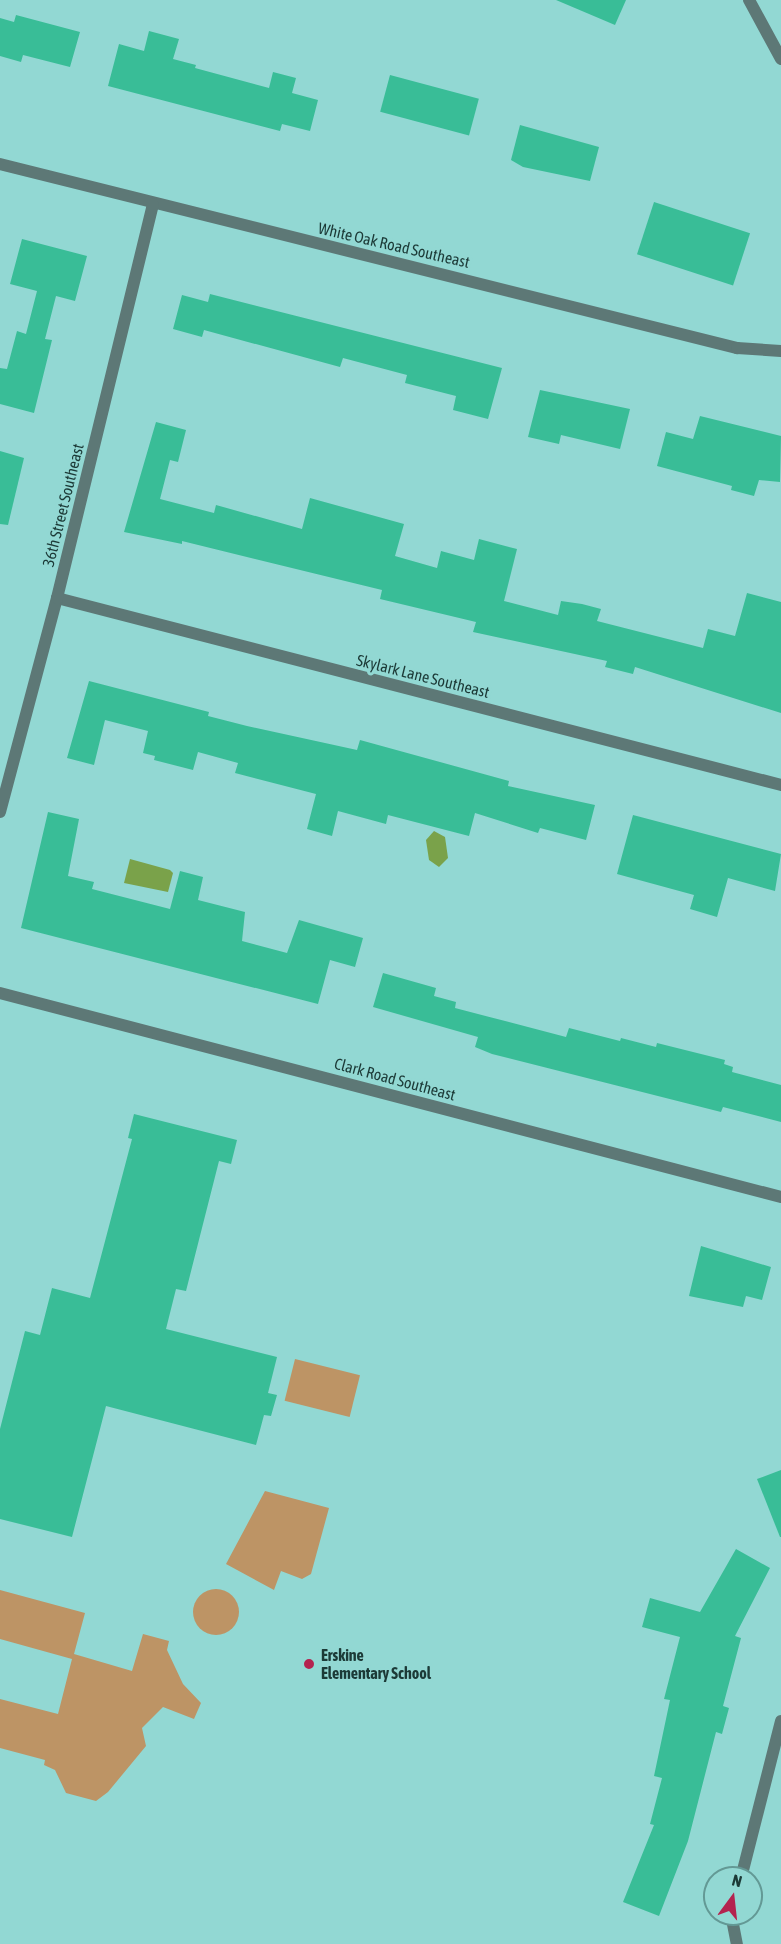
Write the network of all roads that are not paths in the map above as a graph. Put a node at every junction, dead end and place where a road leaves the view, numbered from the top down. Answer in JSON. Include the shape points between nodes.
{"nodes":[{"id":1,"x":749,"y":0,"type":"edge"},
{"id":2,"x":781,"y":59,"type":"edge"},
{"id":3,"x":0,"y":164,"type":"edge"},
{"id":4,"x":153,"y":205,"type":"junction"},
{"id":5,"x":781,"y":351,"type":"edge"},
{"id":6,"x":57,"y":598,"type":"junction"},
{"id":7,"x":781,"y":785,"type":"edge"},
{"id":8,"x":0,"y":812,"type":"edge"},
{"id":9,"x":0,"y":993,"type":"edge"},
{"id":10,"x":781,"y":1197,"type":"edge"},
{"id":11,"x":781,"y":1721,"type":"edge"},
{"id":12,"x":744,"y":1866,"type":"edge"},
{"id":13,"x":733,"y":1926,"type":"edge"},
{"id":14,"x":737,"y":1944,"type":"edge"}],
"edges":[{"from":1,"to":2,"type":"street"},
{"from":3,"to":4,"type":"street","name":"White Oak Road Southeast"},
{"from":4,"to":5,"type":"street","name":"White Oak Road Southeast","via":[[737,348]]},
{"from":4,"to":6,"type":"street","name":"36th Street Southeast"},
{"from":6,"to":7,"type":"street","name":"Skylark Lane Southeast"},
{"from":6,"to":8,"type":"street","name":"36th Street Southeast"},
{"from":9,"to":10,"type":"street","name":"Clark Road Southeast"},
{"from":11,"to":12,"type":"street"},
{"from":13,"to":14,"type":"street"}]}
